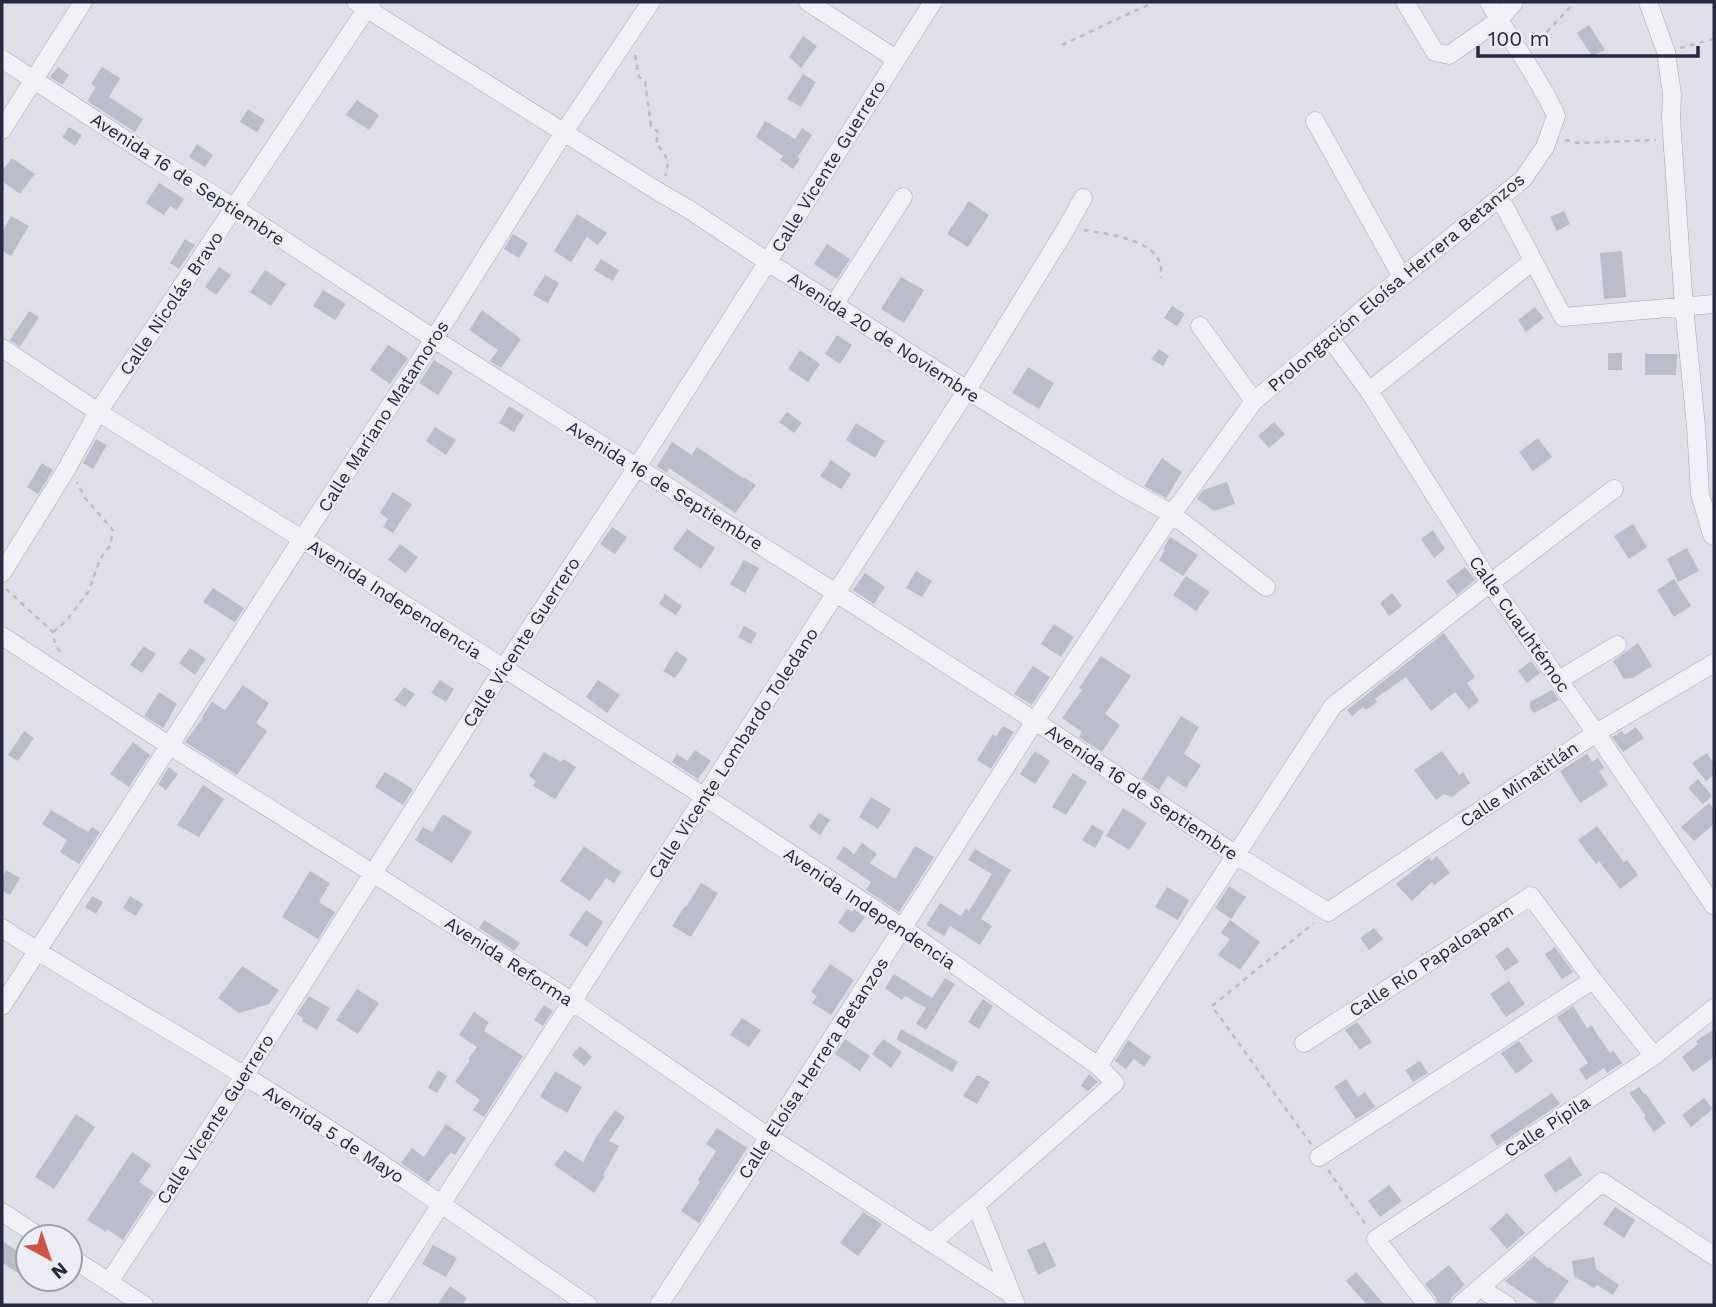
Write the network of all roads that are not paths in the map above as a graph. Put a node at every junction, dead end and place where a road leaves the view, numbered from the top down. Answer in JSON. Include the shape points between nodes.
{"nodes":[{"id":1,"x":83,"y":2,"type":"edge"},
{"id":2,"x":651,"y":2,"type":"edge"},
{"id":3,"x":808,"y":2,"type":"edge"},
{"id":4,"x":933,"y":2,"type":"edge"},
{"id":5,"x":1405,"y":2,"type":"edge"},
{"id":6,"x":1489,"y":2,"type":"edge"},
{"id":7,"x":1514,"y":2,"type":"edge"},
{"id":8,"x":1648,"y":2,"type":"edge"},
{"id":9,"x":364,"y":4,"type":"edge"},
{"id":10,"x":1499,"y":20,"type":"junction"},
{"id":11,"x":2,"y":59,"type":"edge"},
{"id":12,"x":896,"y":59,"type":"junction"},
{"id":13,"x":33,"y":79,"type":"junction"},
{"id":14,"x":1315,"y":121,"type":"dead end"},
{"id":15,"x":2,"y":130,"type":"edge"},
{"id":16,"x":564,"y":132,"type":"junction"},
{"id":17,"x":903,"y":197,"type":"dead end"},
{"id":18,"x":1083,"y":198,"type":"dead end"},
{"id":19,"x":1500,"y":198,"type":"junction"},
{"id":20,"x":235,"y":208,"type":"junction"},
{"id":21,"x":1533,"y":261,"type":"junction"},
{"id":22,"x":768,"y":262,"type":"junction"},
{"id":23,"x":1402,"y":277,"type":"junction"},
{"id":24,"x":834,"y":304,"type":"junction"},
{"id":25,"x":1714,"y":304,"type":"edge"},
{"id":26,"x":1684,"y":307,"type":"junction"},
{"id":27,"x":1200,"y":326,"type":"dead end"},
{"id":28,"x":1330,"y":338,"type":"junction"},
{"id":29,"x":435,"y":340,"type":"junction"},
{"id":30,"x":2,"y":348,"type":"edge"},
{"id":31,"x":967,"y":390,"type":"junction"},
{"id":32,"x":1369,"y":391,"type":"junction"},
{"id":33,"x":1254,"y":401,"type":"junction"},
{"id":34,"x":98,"y":412,"type":"junction"},
{"id":35,"x":637,"y":467,"type":"junction"},
{"id":36,"x":1614,"y":489,"type":"dead end"},
{"id":37,"x":1172,"y":514,"type":"junction"},
{"id":38,"x":1714,"y":536,"type":"edge"},
{"id":39,"x":302,"y":539,"type":"junction"},
{"id":40,"x":2,"y":573,"type":"edge"},
{"id":41,"x":1490,"y":583,"type":"junction"},
{"id":42,"x":1266,"y":587,"type":"dead end"},
{"id":43,"x":836,"y":593,"type":"junction"},
{"id":44,"x":2,"y":636,"type":"edge"},
{"id":45,"x":1616,"y":645,"type":"dead end"},
{"id":46,"x":1714,"y":663,"type":"edge"},
{"id":47,"x":503,"y":669,"type":"junction"},
{"id":48,"x":1559,"y":680,"type":"junction"},
{"id":49,"x":1035,"y":721,"type":"junction"},
{"id":50,"x":1596,"y":733,"type":"junction"},
{"id":51,"x":170,"y":746,"type":"junction"},
{"id":52,"x":705,"y":797,"type":"junction"},
{"id":53,"x":1236,"y":855,"type":"junction"},
{"id":54,"x":373,"y":874,"type":"junction"},
{"id":55,"x":1714,"y":906,"type":"edge"},
{"id":56,"x":1328,"y":912,"type":"joint"},
{"id":57,"x":2,"y":928,"type":"edge"},
{"id":58,"x":903,"y":928,"type":"junction"},
{"id":59,"x":36,"y":951,"type":"junction"},
{"id":60,"x":1593,"y":980,"type":"junction"},
{"id":61,"x":573,"y":1002,"type":"junction"},
{"id":62,"x":2,"y":1006,"type":"edge"},
{"id":63,"x":1714,"y":1009,"type":"edge"},
{"id":64,"x":1304,"y":1043,"type":"dead end"},
{"id":65,"x":1654,"y":1056,"type":"junction"},
{"id":66,"x":1098,"y":1066,"type":"junction"},
{"id":67,"x":244,"y":1076,"type":"junction"},
{"id":68,"x":769,"y":1137,"type":"junction"},
{"id":69,"x":1320,"y":1157,"type":"road end"},
{"id":70,"x":441,"y":1204,"type":"junction"},
{"id":71,"x":976,"y":1205,"type":"junction"},
{"id":72,"x":2,"y":1212,"type":"edge"},
{"id":73,"x":19,"y":1223,"type":"edge"},
{"id":74,"x":931,"y":1243,"type":"junction"},
{"id":75,"x":1714,"y":1256,"type":"edge"},
{"id":76,"x":84,"y":1266,"type":"edge"},
{"id":77,"x":109,"y":1282,"type":"junction"},
{"id":78,"x":1480,"y":1288,"type":"junction"},
{"id":79,"x":1014,"y":1300,"type":"edge"},
{"id":80,"x":144,"y":1305,"type":"edge"},
{"id":81,"x":376,"y":1305,"type":"edge"},
{"id":82,"x":588,"y":1305,"type":"edge"},
{"id":83,"x":659,"y":1305,"type":"edge"},
{"id":84,"x":1427,"y":1305,"type":"edge"},
{"id":85,"x":1460,"y":1305,"type":"edge"},
{"id":86,"x":1507,"y":1305,"type":"edge"}],
"edges":[{"from":1,"to":13,"type":"street"},
{"from":2,"to":16,"type":"street","name":"Calle Mariano Matamoros"},
{"from":3,"to":12,"type":"street"},
{"from":4,"to":12,"type":"street","name":"Calle Vicente Guerrero"},
{"from":5,"to":10,"type":"street","via":[[1435,52],[1449,55]]},
{"from":6,"to":10,"type":"street"},
{"from":7,"to":10,"type":"street"},
{"from":8,"to":26,"type":"street","via":[[1666,52],[1672,93]]},
{"from":9,"to":16,"type":"street","name":"Avenida 20 de Noviembre"},
{"from":9,"to":20,"type":"street","name":"Calle Nicolás Bravo"},
{"from":10,"to":19,"type":"street","name":"Prolongación Eloísa Herrera Betanzos","via":[[1556,116],[1545,147],[1522,179]]},
{"from":11,"to":13,"type":"street","name":"Avenida 16 de Septiembre"},
{"from":12,"to":22,"type":"street","name":"Calle Vicente Guerrero"},
{"from":13,"to":15,"type":"street"},
{"from":13,"to":20,"type":"street","name":"Avenida 16 de Septiembre"},
{"from":14,"to":23,"type":"street"},
{"from":16,"to":22,"type":"street","name":"Avenida 20 de Noviembre"},
{"from":16,"to":29,"type":"street","name":"Calle Mariano Matamoros"},
{"from":17,"to":24,"type":"street"},
{"from":18,"to":31,"type":"street","name":"Calle Vicente Lombardo Toledano"},
{"from":19,"to":21,"type":"street"},
{"from":19,"to":23,"type":"street","name":"Prolongación Eloísa Herrera Betanzos"},
{"from":20,"to":29,"type":"street","name":"Avenida 16 de Septiembre"},
{"from":20,"to":34,"type":"street","name":"Calle Nicolás Bravo"},
{"from":21,"to":26,"type":"street","via":[[1563,317]]},
{"from":21,"to":32,"type":"street"},
{"from":22,"to":24,"type":"street","name":"Avenida 20 de Noviembre"},
{"from":22,"to":35,"type":"street","name":"Calle Vicente Guerrero"},
{"from":23,"to":28,"type":"street","name":"Prolongación Eloísa Herrera Betanzos"},
{"from":24,"to":31,"type":"street","name":"Avenida 20 de Noviembre"},
{"from":25,"to":26,"type":"street"},
{"from":26,"to":38,"type":"street","via":[[1700,494]]},
{"from":27,"to":33,"type":"street"},
{"from":28,"to":32,"type":"street","name":"Calle Cuauhtémoc"},
{"from":28,"to":33,"type":"street","name":"Prolongación Eloísa Herrera Betanzos"},
{"from":29,"to":35,"type":"street","name":"Avenida 16 de Septiembre"},
{"from":29,"to":39,"type":"street","name":"Calle Mariano Matamoros"},
{"from":30,"to":34,"type":"street","name":"Avenida Independencia"},
{"from":31,"to":37,"type":"street","name":"Avenida 20 de Noviembre"},
{"from":31,"to":43,"type":"street","name":"Calle Vicente Lombardo Toledano"},
{"from":32,"to":41,"type":"street","name":"Calle Cuauhtémoc"},
{"from":33,"to":37,"type":"street","name":"Prolongación Eloísa Herrera Betanzos"},
{"from":34,"to":39,"type":"street","name":"Avenida Independencia"},
{"from":34,"to":40,"type":"street","name":"Calle Nicolás Bravo"},
{"from":35,"to":43,"type":"street","name":"Avenida 16 de Septiembre"},
{"from":35,"to":47,"type":"street","name":"Calle Vicente Guerrero"},
{"from":36,"to":41,"type":"street"},
{"from":37,"to":42,"type":"street","name":"Avenida 20 de Noviembre"},
{"from":37,"to":49,"type":"street","name":"Calle Eloísa Herrera Betanzos"},
{"from":39,"to":47,"type":"street","name":"Avenida Independencia"},
{"from":39,"to":51,"type":"street","name":"Calle Mariano Matamoros"},
{"from":41,"to":48,"type":"street","name":"Calle Cuauhtémoc"},
{"from":41,"to":53,"type":"street","via":[[1333,706]]},
{"from":43,"to":49,"type":"street","name":"Avenida 16 de Septiembre"},
{"from":43,"to":52,"type":"street","name":"Calle Vicente Lombardo Toledano"},
{"from":44,"to":51,"type":"street","name":"Avenida Reforma"},
{"from":45,"to":48,"type":"street"},
{"from":46,"to":50,"type":"street","name":"Calle Minatitlán"},
{"from":47,"to":52,"type":"street","name":"Avenida Independencia"},
{"from":47,"to":54,"type":"street","name":"Calle Vicente Guerrero"},
{"from":48,"to":50,"type":"street","name":"Calle Cuauhtémoc"},
{"from":49,"to":53,"type":"street","name":"Avenida 16 de Septiembre"},
{"from":49,"to":58,"type":"street","name":"Calle Eloísa Herrera Betanzos"},
{"from":50,"to":55,"type":"street","name":"Calle Cuauhtémoc"},
{"from":50,"to":56,"type":"street","name":"Calle Minatitlán"},
{"from":51,"to":54,"type":"street","name":"Avenida Reforma"},
{"from":51,"to":59,"type":"street","name":"Calle Mariano Matamoros"},
{"from":52,"to":58,"type":"street","name":"Avenida Independencia"},
{"from":52,"to":61,"type":"street","name":"Calle Vicente Lombardo Toledano"},
{"from":53,"to":56,"type":"street","name":"Avenida 16 de Septiembre"},
{"from":53,"to":66,"type":"street"},
{"from":54,"to":61,"type":"street","name":"Avenida Reforma"},
{"from":54,"to":67,"type":"street","name":"Calle Vicente Guerrero"},
{"from":57,"to":59,"type":"street","name":"Avenida 5 de Mayo"},
{"from":58,"to":66,"type":"street","name":"Avenida Independencia"},
{"from":58,"to":68,"type":"street","name":"Calle Eloísa Herrera Betanzos"},
{"from":59,"to":62,"type":"street","name":"Calle Mariano Matamoros"},
{"from":59,"to":67,"type":"street","name":"Avenida 5 de Mayo"},
{"from":60,"to":64,"type":"street","name":"Calle Río Papaloapam","via":[[1531,895]]},
{"from":60,"to":65,"type":"street","name":"Calle Río Papaloapam"},
{"from":60,"to":69,"type":"street"},
{"from":61,"to":68,"type":"street","name":"Avenida Reforma"},
{"from":61,"to":70,"type":"street","name":"Calle Vicente Lombardo Toledano"},
{"from":63,"to":65,"type":"street","name":"Calle Pípila"},
{"from":65,"to":84,"type":"street","name":"Calle Pípila","via":[[1376,1239]]},
{"from":66,"to":71,"type":"street","via":[[1115,1083]]},
{"from":67,"to":70,"type":"street","name":"Avenida 5 de Mayo"},
{"from":67,"to":77,"type":"street","name":"Calle Vicente Guerrero"},
{"from":68,"to":74,"type":"street","name":"Avenida Reforma"},
{"from":68,"to":83,"type":"street","name":"Calle Eloísa Herrera Betanzos"},
{"from":70,"to":81,"type":"street","name":"Calle Vicente Lombardo Toledano"},
{"from":70,"to":82,"type":"street","name":"Avenida 5 de Mayo"},
{"from":71,"to":74,"type":"street"},
{"from":71,"to":79,"type":"street"},
{"from":72,"to":73,"type":"street"},
{"from":74,"to":79,"type":"street","name":"Avenida Reforma"},
{"from":75,"to":78,"type":"street","via":[[1602,1182]]},
{"from":76,"to":77,"type":"street"},
{"from":77,"to":80,"type":"street"},
{"from":78,"to":85,"type":"street"},
{"from":78,"to":86,"type":"street"}]}
